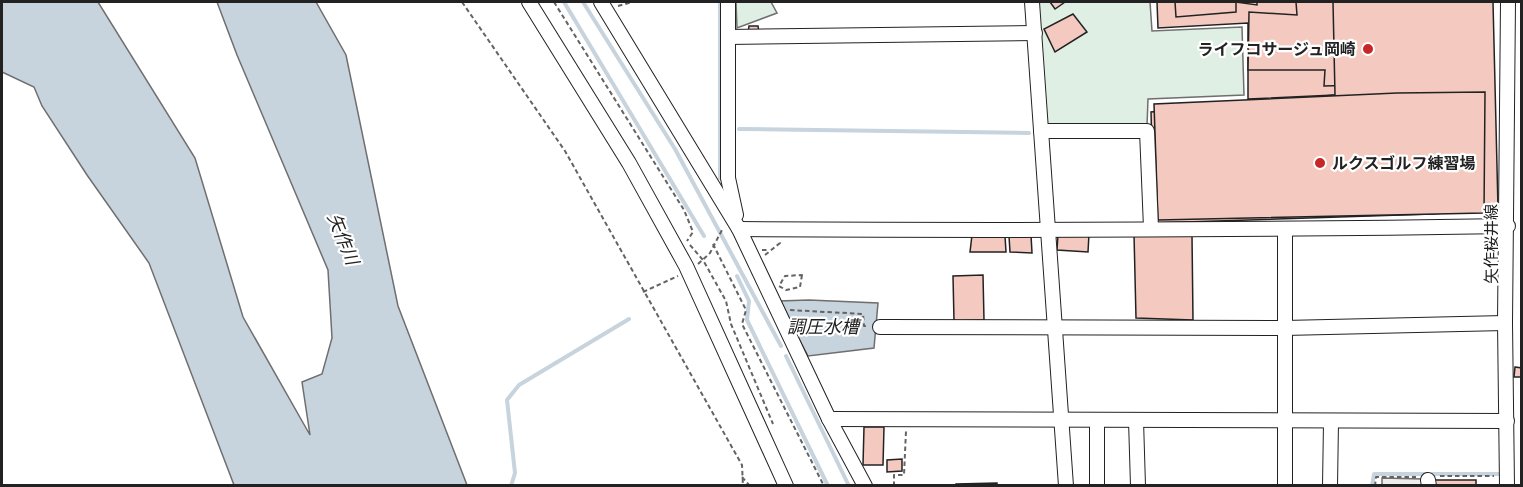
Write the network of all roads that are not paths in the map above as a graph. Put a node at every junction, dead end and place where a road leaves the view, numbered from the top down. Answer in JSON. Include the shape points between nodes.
{"nodes":[{"id":1,"x":529,"y":2,"type":"edge"},
{"id":2,"x":601,"y":2,"type":"edge"},
{"id":3,"x":728,"y":2,"type":"edge"},
{"id":4,"x":1032,"y":2,"type":"edge"},
{"id":5,"x":1512,"y":3,"type":"edge"},
{"id":6,"x":1035,"y":33,"type":"junction"},
{"id":7,"x":729,"y":37,"type":"junction"},
{"id":8,"x":1041,"y":131,"type":"junction"},
{"id":9,"x":1508,"y":226,"type":"junction"},
{"id":10,"x":1151,"y":228,"type":"junction"},
{"id":11,"x":739,"y":229,"type":"junction"},
{"id":12,"x":1285,"y":230,"type":"junction"},
{"id":13,"x":1047,"y":232,"type":"junction"},
{"id":14,"x":1505,"y":323,"type":"junction"},
{"id":15,"x":1054,"y":326,"type":"junction"},
{"id":16,"x":880,"y":327,"type":"road end"},
{"id":17,"x":1284,"y":328,"type":"junction"},
{"id":18,"x":1515,"y":384,"type":"edge"},
{"id":19,"x":829,"y":419,"type":"junction"},
{"id":20,"x":1060,"y":419,"type":"junction"},
{"id":21,"x":1097,"y":420,"type":"junction"},
{"id":22,"x":1136,"y":420,"type":"junction"},
{"id":23,"x":1507,"y":421,"type":"junction"},
{"id":24,"x":1284,"y":422,"type":"junction"},
{"id":25,"x":1330,"y":422,"type":"junction"},
{"id":26,"x":786,"y":486,"type":"edge"},
{"id":27,"x":865,"y":486,"type":"edge"},
{"id":28,"x":1066,"y":486,"type":"edge"},
{"id":29,"x":1097,"y":486,"type":"edge"},
{"id":30,"x":1137,"y":486,"type":"edge"},
{"id":31,"x":1285,"y":486,"type":"edge"},
{"id":32,"x":1330,"y":486,"type":"edge"},
{"id":33,"x":1507,"y":486,"type":"edge"}],
"edges":[{"from":1,"to":26,"type":"street","via":[[629,163],[688,271]]},
{"from":2,"to":11,"type":"street"},
{"from":3,"to":7,"type":"street"},
{"from":4,"to":6,"type":"street"},
{"from":5,"to":9,"type":"street","name":"矢作桜井線"},
{"from":6,"to":7,"type":"street"},
{"from":6,"to":8,"type":"street"},
{"from":7,"to":11,"type":"street","via":[[728,178]]},
{"from":8,"to":10,"type":"street","via":[[1147,131]]},
{"from":8,"to":13,"type":"street"},
{"from":9,"to":12,"type":"street"},
{"from":9,"to":14,"type":"street","name":"矢作桜井線"},
{"from":10,"to":12,"type":"street"},
{"from":10,"to":13,"type":"street"},
{"from":11,"to":13,"type":"street"},
{"from":11,"to":19,"type":"street"},
{"from":12,"to":17,"type":"street"},
{"from":13,"to":15,"type":"street"},
{"from":14,"to":17,"type":"street"},
{"from":14,"to":18,"type":"street","name":"矢作桜井線"},
{"from":15,"to":16,"type":"street"},
{"from":15,"to":17,"type":"street"},
{"from":15,"to":20,"type":"street"},
{"from":17,"to":24,"type":"street"},
{"from":18,"to":23,"type":"street","name":"矢作桜井線"},
{"from":19,"to":20,"type":"street"},
{"from":19,"to":27,"type":"street"},
{"from":20,"to":21,"type":"street"},
{"from":20,"to":28,"type":"street"},
{"from":21,"to":22,"type":"street"},
{"from":21,"to":29,"type":"street"},
{"from":22,"to":24,"type":"street"},
{"from":22,"to":30,"type":"street"},
{"from":23,"to":25,"type":"street"},
{"from":23,"to":33,"type":"street","name":"矢作桜井線"},
{"from":24,"to":25,"type":"street"},
{"from":24,"to":31,"type":"street"},
{"from":25,"to":32,"type":"street"}]}
